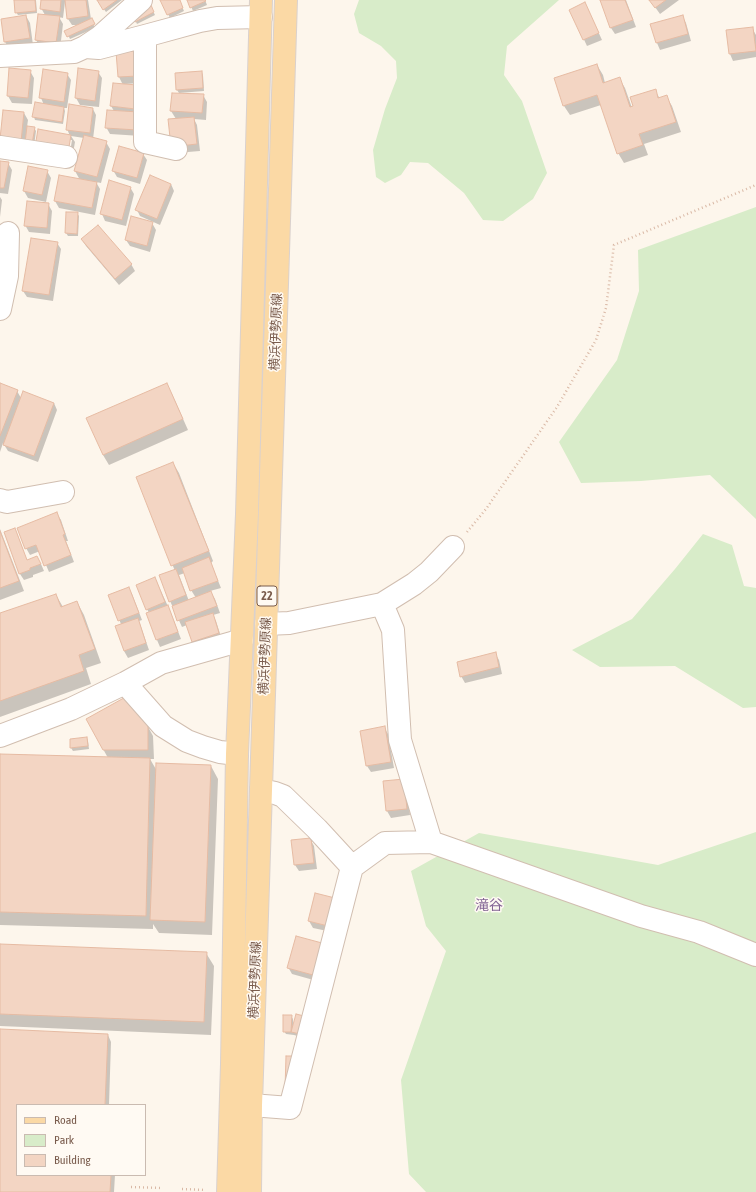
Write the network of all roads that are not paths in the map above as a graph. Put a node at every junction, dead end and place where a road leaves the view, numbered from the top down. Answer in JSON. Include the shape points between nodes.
{"nodes":[{"id":1,"x":139,"y":0,"type":"edge"},
{"id":2,"x":286,"y":0,"type":"edge"},
{"id":3,"x":261,"y":8,"type":"edge"},
{"id":4,"x":145,"y":36,"type":"junction"},
{"id":5,"x":85,"y":47,"type":"junction"},
{"id":6,"x":0,"y":56,"type":"edge"},
{"id":7,"x":0,"y":147,"type":"edge"},
{"id":8,"x":176,"y":149,"type":"dead end"},
{"id":9,"x":66,"y":157,"type":"dead end"},
{"id":10,"x":8,"y":233,"type":"dead end"},
{"id":11,"x":0,"y":309,"type":"edge"},
{"id":12,"x":63,"y":492,"type":"dead end"},
{"id":13,"x":0,"y":500,"type":"edge"},
{"id":14,"x":453,"y":547,"type":"road end"},
{"id":15,"x":382,"y":604,"type":"junction"},
{"id":16,"x":266,"y":624,"type":"junction"},
{"id":17,"x":242,"y":640,"type":"junction"},
{"id":18,"x":125,"y":683,"type":"junction"},
{"id":19,"x":0,"y":736,"type":"edge"},
{"id":20,"x":237,"y":754,"type":"junction"},
{"id":21,"x":261,"y":790,"type":"junction"},
{"id":22,"x":431,"y":842,"type":"junction"},
{"id":23,"x":352,"y":867,"type":"junction"},
{"id":24,"x":756,"y":955,"type":"edge"},
{"id":25,"x":251,"y":1105,"type":"junction"},
{"id":26,"x":228,"y":1192,"type":"edge"},
{"id":27,"x":250,"y":1192,"type":"edge"}],
"edges":[{"from":1,"to":5,"type":"street","via":[[100,37]]},
{"from":2,"to":16,"type":"main road","name":"横浜伊勢原線","number":"22"},
{"from":3,"to":4,"type":"street"},
{"from":3,"to":17,"type":"main road","name":"横浜伊勢原線","number":"22","via":[[248,507]]},
{"from":4,"to":5,"type":"street","via":[[99,48]]},
{"from":4,"to":8,"type":"street","via":[[145,142]]},
{"from":5,"to":6,"type":"street","via":[[74,52]]},
{"from":7,"to":9,"type":"street"},
{"from":10,"to":11,"type":"street","via":[[7,276]]},
{"from":12,"to":13,"type":"street","via":[[7,502]]},
{"from":14,"to":15,"type":"street","via":[[429,572]]},
{"from":15,"to":16,"type":"street","via":[[289,623]]},
{"from":15,"to":22,"type":"street","via":[[393,630],[400,740]]},
{"from":16,"to":21,"type":"main road","name":"横浜伊勢原線","number":"22"},
{"from":17,"to":18,"type":"street","via":[[161,663]]},
{"from":17,"to":20,"type":"main road","name":"横浜伊勢原線","number":"22"},
{"from":18,"to":19,"type":"street","via":[[71,709]]},
{"from":18,"to":20,"type":"street","via":[[163,726],[187,741],[220,752]]},
{"from":20,"to":26,"type":"main road","name":"横浜伊勢原線","number":"22"},
{"from":21,"to":23,"type":"street","via":[[283,796]]},
{"from":21,"to":25,"type":"main road","name":"横浜伊勢原線","number":"22"},
{"from":22,"to":23,"type":"street","via":[[385,843]]},
{"from":22,"to":24,"type":"street","via":[[641,916],[699,932]]},
{"from":23,"to":25,"type":"street","via":[[290,1108]]},
{"from":25,"to":27,"type":"main road","name":"横浜伊勢原線","number":"22"}]}
